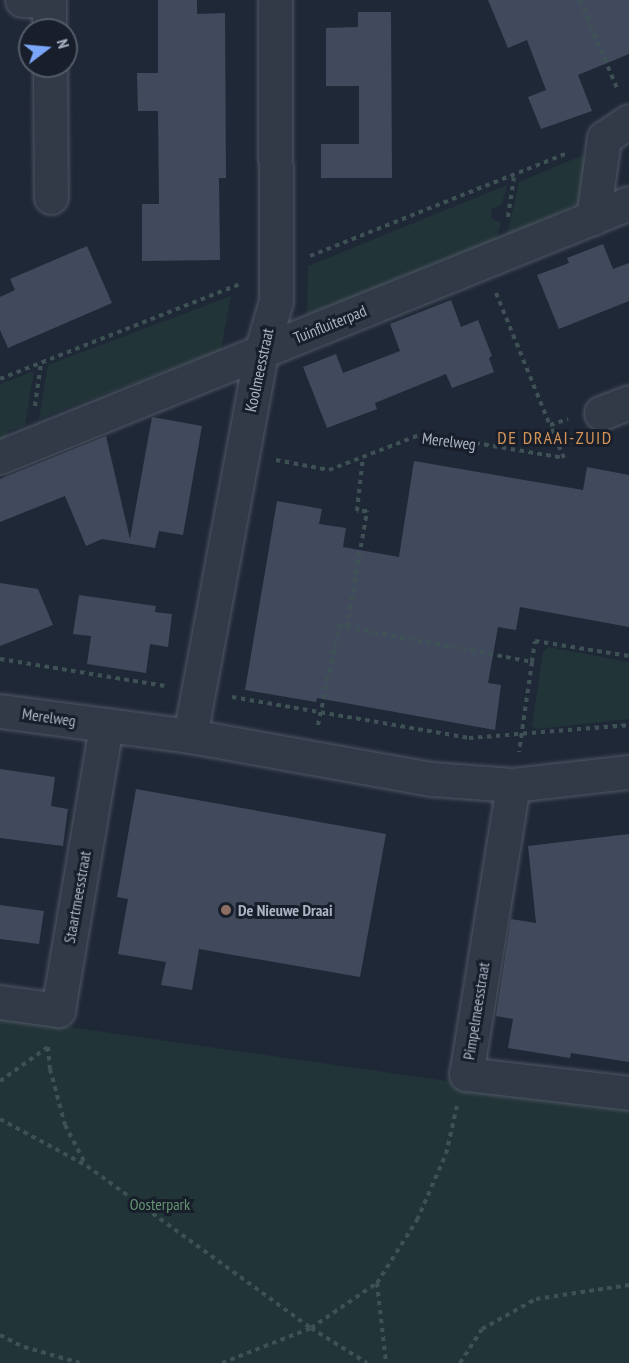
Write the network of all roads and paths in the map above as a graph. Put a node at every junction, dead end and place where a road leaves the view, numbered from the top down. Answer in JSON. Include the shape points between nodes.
{"nodes":[{"id":1,"x":22,"y":0,"type":"edge"},
{"id":2,"x":275,"y":0,"type":"edge"},
{"id":3,"x":580,"y":0,"type":"edge"},
{"id":4,"x":49,"y":18,"type":"edge"},
{"id":5,"x":50,"y":78,"type":"edge"},
{"id":6,"x":625,"y":108,"type":"edge"},
{"id":7,"x":51,"y":197,"type":"dead end"},
{"id":8,"x":629,"y":203,"type":"edge"},
{"id":9,"x":593,"y":218,"type":"junction"},
{"id":10,"x":484,"y":262,"type":"junction"},
{"id":11,"x":261,"y":352,"type":"junction"},
{"id":12,"x":41,"y":362,"type":"dead end"},
{"id":13,"x":615,"y":407,"type":"edge"},
{"id":14,"x":550,"y":425,"type":"junction"},
{"id":15,"x":12,"y":451,"type":"edge"},
{"id":16,"x":242,"y":454,"type":"junction"},
{"id":17,"x":363,"y":458,"type":"junction"},
{"id":18,"x":347,"y":627,"type":"junction"},
{"id":19,"x":629,"y":656,"type":"edge"},
{"id":20,"x":0,"y":660,"type":"edge"},
{"id":21,"x":532,"y":662,"type":"junction"},
{"id":22,"x":198,"y":691,"type":"junction"},
{"id":23,"x":0,"y":711,"type":"edge"},
{"id":24,"x":321,"y":712,"type":"junction"},
{"id":25,"x":106,"y":725,"type":"junction"},
{"id":26,"x":629,"y":725,"type":"edge"},
{"id":27,"x":190,"y":736,"type":"junction"},
{"id":28,"x":521,"y":736,"type":"junction"},
{"id":29,"x":312,"y":758,"type":"junction"},
{"id":30,"x":629,"y":772,"type":"edge"},
{"id":31,"x":513,"y":785,"type":"junction"},
{"id":32,"x":0,"y":1002,"type":"edge"},
{"id":33,"x":58,"y":1010,"type":"junction"},
{"id":34,"x":48,"y":1047,"type":"junction"},
{"id":35,"x":466,"y":1074,"type":"junction"},
{"id":36,"x":0,"y":1081,"type":"edge"},
{"id":37,"x":629,"y":1093,"type":"edge"},
{"id":38,"x":0,"y":1119,"type":"edge"},
{"id":39,"x":87,"y":1166,"type":"junction"},
{"id":40,"x":377,"y":1283,"type":"junction"},
{"id":41,"x":629,"y":1285,"type":"edge"},
{"id":42,"x":311,"y":1328,"type":"junction"},
{"id":43,"x":0,"y":1335,"type":"edge"},
{"id":44,"x":80,"y":1363,"type":"edge"},
{"id":45,"x":222,"y":1363,"type":"edge"},
{"id":46,"x":367,"y":1363,"type":"edge"},
{"id":47,"x":386,"y":1363,"type":"edge"},
{"id":48,"x":460,"y":1363,"type":"edge"}],
"edges":[{"from":1,"to":4,"type":"street","via":[[49,1]]},
{"from":2,"to":11,"type":"street","name":"Koolmeesstraat","via":[[276,301]]},
{"from":3,"to":6,"type":"path"},
{"from":5,"to":7,"type":"street"},
{"from":6,"to":9,"type":"street","via":[[604,138]]},
{"from":8,"to":9,"type":"street","name":"Tuinfluiterpad"},
{"from":9,"to":10,"type":"street","name":"Tuinfluiterpad"},
{"from":10,"to":11,"type":"street","name":"Tuinfluiterpad"},
{"from":10,"to":14,"type":"path"},
{"from":11,"to":15,"type":"street","name":"Tuinfluiterpad"},
{"from":11,"to":16,"type":"street","name":"Koolmeesstraat"},
{"from":12,"to":15,"type":"path"},
{"from":13,"to":14,"type":"path","via":[[587,411]]},
{"from":14,"to":17,"type":"path","name":"Merelweg","via":[[564,458],[422,434]]},
{"from":16,"to":17,"type":"path","name":"Merelweg","via":[[328,470]]},
{"from":16,"to":22,"type":"street","name":"Koolmeesstraat"},
{"from":17,"to":18,"type":"path","via":[[357,511],[367,511]]},
{"from":18,"to":21,"type":"path"},
{"from":18,"to":24,"type":"path","via":[[339,626]]},
{"from":19,"to":21,"type":"path","via":[[535,641]]},
{"from":20,"to":22,"type":"path"},
{"from":21,"to":28,"type":"path"},
{"from":22,"to":24,"type":"path"},
{"from":22,"to":27,"type":"street","name":"Koolmeesstraat"},
{"from":23,"to":25,"type":"street","name":"Merelweg"},
{"from":24,"to":28,"type":"path","via":[[469,738]]},
{"from":24,"to":29,"type":"path"},
{"from":25,"to":27,"type":"street","name":"Merelweg"},
{"from":25,"to":33,"type":"street","name":"Staartmeesstraat"},
{"from":26,"to":28,"type":"path"},
{"from":27,"to":29,"type":"street","name":"Merelweg"},
{"from":28,"to":31,"type":"path"},
{"from":29,"to":31,"type":"street","name":"Merelweg","via":[[432,779]]},
{"from":30,"to":31,"type":"street","name":"Merelweg"},
{"from":31,"to":35,"type":"street","name":"Pimpelmeesstraat"},
{"from":32,"to":33,"type":"street"},
{"from":33,"to":34,"type":"path"},
{"from":34,"to":36,"type":"path"},
{"from":34,"to":39,"type":"path","via":[[64,1125]]},
{"from":35,"to":37,"type":"street","name":"Pimpelmeesstraat"},
{"from":35,"to":40,"type":"path","via":[[441,1165],[417,1220]]},
{"from":38,"to":39,"type":"path"},
{"from":39,"to":42,"type":"path"},
{"from":40,"to":42,"type":"path"},
{"from":40,"to":47,"type":"path"},
{"from":41,"to":48,"type":"path","via":[[536,1299],[482,1329]]},
{"from":42,"to":45,"type":"path"},
{"from":42,"to":46,"type":"path"},
{"from":43,"to":44,"type":"path","via":[[24,1347]]}]}
